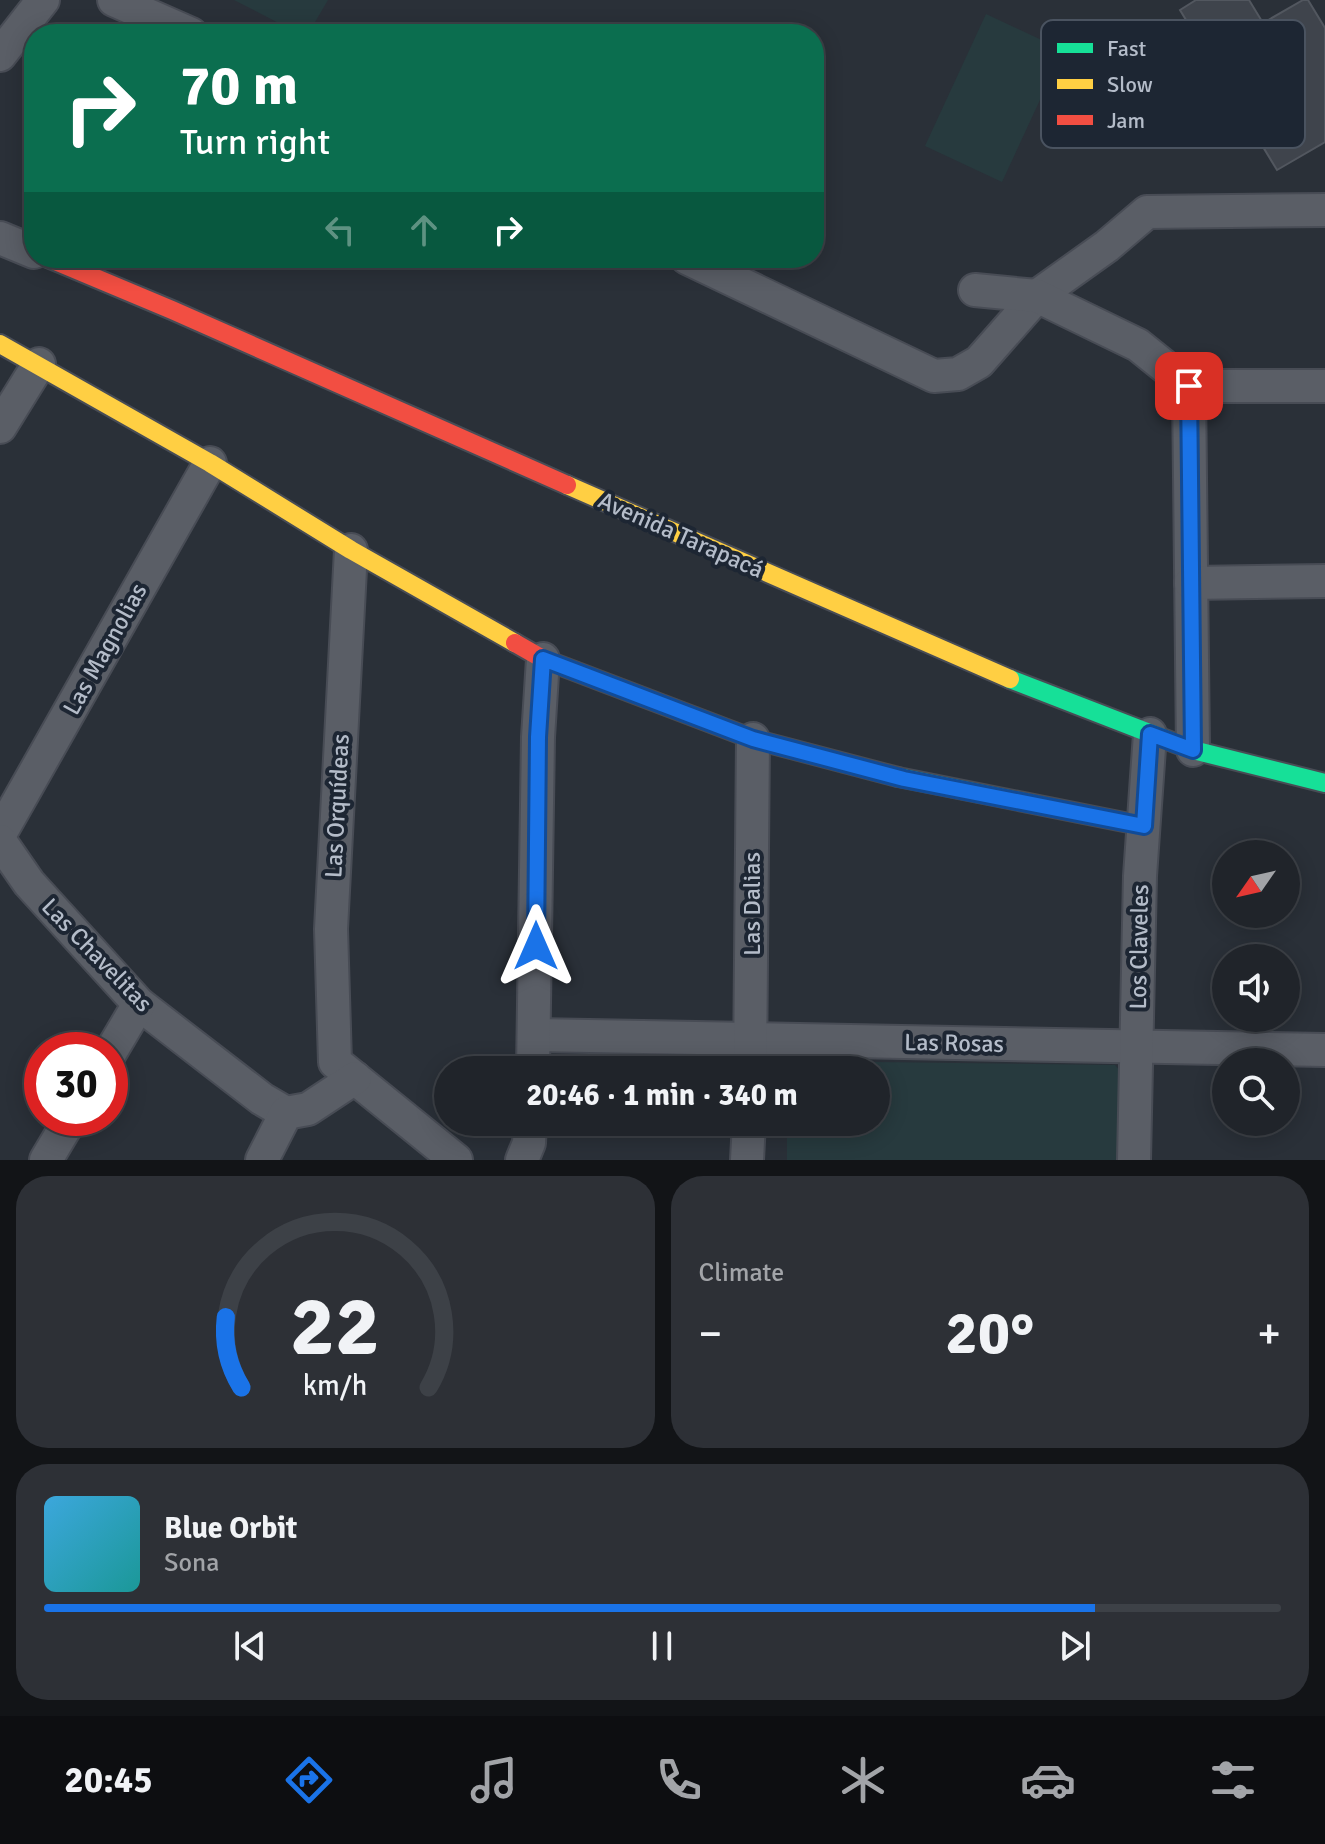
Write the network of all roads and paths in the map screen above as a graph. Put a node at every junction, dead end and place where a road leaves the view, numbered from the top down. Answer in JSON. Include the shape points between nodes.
{"nodes":[{"id":1,"x":43,"y":0,"type":"edge"},
{"id":2,"x":114,"y":0,"type":"edge"},
{"id":3,"x":24,"y":24,"type":"edge"},
{"id":4,"x":24,"y":24,"type":"edge"},
{"id":5,"x":168,"y":24,"type":"edge"},
{"id":6,"x":0,"y":55,"type":"edge"},
{"id":7,"x":1325,"y":210,"type":"edge"},
{"id":8,"x":0,"y":238,"type":"edge"},
{"id":9,"x":24,"y":248,"type":"edge"},
{"id":10,"x":72,"y":268,"type":"edge"},
{"id":11,"x":708,"y":268,"type":"edge"},
{"id":12,"x":975,"y":290,"type":"dead end"},
{"id":13,"x":1037,"y":296,"type":"junction"},
{"id":14,"x":0,"y":344,"type":"edge"},
{"id":15,"x":39,"y":364,"type":"junction"},
{"id":16,"x":1189,"y":386,"type":"junction"},
{"id":17,"x":1325,"y":386,"type":"edge"},
{"id":18,"x":0,"y":427,"type":"edge"},
{"id":19,"x":210,"y":463,"type":"junction"},
{"id":20,"x":351,"y":550,"type":"junction"},
{"id":21,"x":1325,"y":581,"type":"edge"},
{"id":22,"x":1191,"y":583,"type":"junction"},
{"id":23,"x":543,"y":659,"type":"junction"},
{"id":24,"x":1150,"y":734,"type":"junction"},
{"id":25,"x":753,"y":739,"type":"junction"},
{"id":26,"x":1193,"y":750,"type":"junction"},
{"id":27,"x":1325,"y":783,"type":"edge"},
{"id":28,"x":1144,"y":826,"type":"junction"},
{"id":29,"x":0,"y":834,"type":"edge"},
{"id":30,"x":0,"y":841,"type":"edge"},
{"id":31,"x":139,"y":1004,"type":"junction"},
{"id":32,"x":122,"y":1032,"type":"edge"},
{"id":33,"x":535,"y":1035,"type":"junction"},
{"id":34,"x":1136,"y":1046,"type":"junction"},
{"id":35,"x":1325,"y":1050,"type":"edge"},
{"id":36,"x":751,"y":1054,"type":"edge"},
{"id":37,"x":534,"y":1056,"type":"edge"},
{"id":38,"x":345,"y":1070,"type":"junction"},
{"id":39,"x":286,"y":1113,"type":"junction"},
{"id":40,"x":60,"y":1136,"type":"edge"},
{"id":41,"x":529,"y":1136,"type":"edge"},
{"id":42,"x":748,"y":1136,"type":"edge"},
{"id":43,"x":46,"y":1160,"type":"edge"},
{"id":44,"x":262,"y":1160,"type":"edge"},
{"id":45,"x":456,"y":1160,"type":"edge"},
{"id":46,"x":522,"y":1160,"type":"edge"},
{"id":47,"x":747,"y":1160,"type":"edge"},
{"id":48,"x":1134,"y":1160,"type":"edge"}],
"edges":[{"from":1,"to":3,"type":"street"},
{"from":2,"to":5,"type":"street"},
{"from":4,"to":6,"type":"street"},
{"from":7,"to":13,"type":"street","via":[[1147,212]]},
{"from":8,"to":9,"type":"street"},
{"from":10,"to":24,"type":"street","name":"Avenida Tarapacá","via":[[980,668]]},
{"from":11,"to":13,"type":"street","via":[[934,376],[958,374],[979,362]]},
{"from":12,"to":13,"type":"street"},
{"from":13,"to":16,"type":"street","via":[[1138,345]]},
{"from":14,"to":15,"type":"street"},
{"from":15,"to":18,"type":"street"},
{"from":15,"to":19,"type":"street"},
{"from":16,"to":17,"type":"street"},
{"from":16,"to":22,"type":"street"},
{"from":19,"to":20,"type":"street"},
{"from":19,"to":29,"type":"street","name":"Las Magnolias"},
{"from":20,"to":23,"type":"street"},
{"from":20,"to":38,"type":"street","name":"Las Orquídeas","via":[[331,929]]},
{"from":21,"to":22,"type":"street"},
{"from":22,"to":26,"type":"street"},
{"from":23,"to":25,"type":"street"},
{"from":23,"to":33,"type":"street"},
{"from":24,"to":26,"type":"street","name":"Avenida Tarapacá"},
{"from":24,"to":28,"type":"street","name":"Los Claveles"},
{"from":25,"to":28,"type":"street","via":[[904,779]]},
{"from":25,"to":36,"type":"street","name":"Las Dalias"},
{"from":26,"to":27,"type":"street","name":"Avenida Tarapacá"},
{"from":28,"to":34,"type":"street","name":"Los Claveles"},
{"from":30,"to":31,"type":"street","name":"Las Chavelitas","via":[[29,883]]},
{"from":31,"to":32,"type":"street"},
{"from":31,"to":39,"type":"street","name":"Las Chavelitas"},
{"from":33,"to":36,"type":"street","name":"Las Rosas"},
{"from":33,"to":37,"type":"street"},
{"from":34,"to":35,"type":"street","name":"Las Rosas"},
{"from":34,"to":36,"type":"street","name":"Las Rosas"},
{"from":34,"to":48,"type":"street","name":"Los Claveles"},
{"from":38,"to":39,"type":"street","via":[[308,1109]]},
{"from":38,"to":45,"type":"street"},
{"from":39,"to":44,"type":"street"},
{"from":40,"to":43,"type":"street"},
{"from":41,"to":46,"type":"street"},
{"from":42,"to":47,"type":"street"}]}
